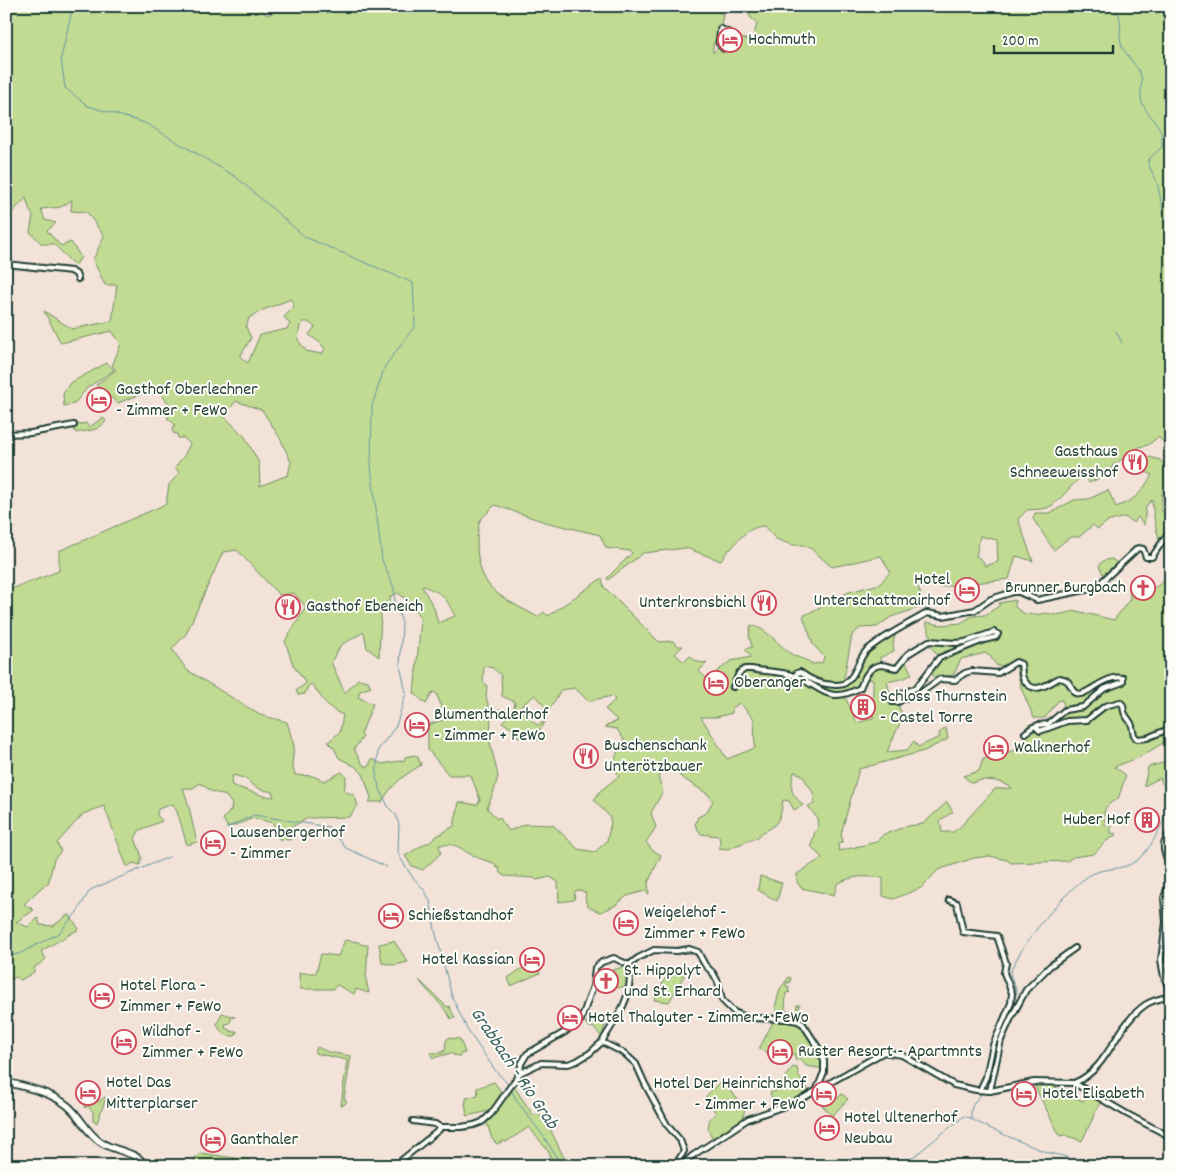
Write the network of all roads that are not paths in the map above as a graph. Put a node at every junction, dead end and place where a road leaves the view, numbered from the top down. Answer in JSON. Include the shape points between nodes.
{"nodes":[{"id":1,"x":728,"y":42,"type":"joint"},
{"id":2,"x":6,"y":264,"type":"edge"},
{"id":3,"x":78,"y":279,"type":"dead end"},
{"id":4,"x":74,"y":425,"type":"dead end"},
{"id":5,"x":6,"y":434,"type":"edge"},
{"id":6,"x":1171,"y":529,"type":"edge"},
{"id":7,"x":795,"y":676,"type":"junction"},
{"id":8,"x":734,"y":686,"type":"dead end"},
{"id":9,"x":1037,"y":726,"type":"junction"},
{"id":10,"x":1171,"y":728,"type":"edge"},
{"id":11,"x":1025,"y":733,"type":"dead end"},
{"id":12,"x":1171,"y":833,"type":"edge"},
{"id":13,"x":1171,"y":866,"type":"edge"},
{"id":14,"x":1171,"y":877,"type":"edge"},
{"id":15,"x":949,"y":900,"type":"dead end"},
{"id":16,"x":1075,"y":948,"type":"dead end"},
{"id":17,"x":629,"y":965,"type":"junction"},
{"id":18,"x":1171,"y":994,"type":"edge"},
{"id":19,"x":602,"y":1042,"type":"junction"},
{"id":20,"x":520,"y":1073,"type":"junction"},
{"id":21,"x":6,"y":1082,"type":"edge"},
{"id":22,"x":1074,"y":1083,"type":"junction"},
{"id":23,"x":817,"y":1089,"type":"junction"},
{"id":24,"x":980,"y":1090,"type":"junction"},
{"id":25,"x":990,"y":1091,"type":"junction"},
{"id":26,"x":413,"y":1121,"type":"dead end"},
{"id":27,"x":440,"y":1127,"type":"junction"},
{"id":28,"x":1171,"y":1137,"type":"edge"},
{"id":29,"x":146,"y":1166,"type":"edge"},
{"id":30,"x":394,"y":1166,"type":"edge"},
{"id":31,"x":675,"y":1166,"type":"edge"},
{"id":32,"x":681,"y":1166,"type":"edge"}],
"edges":[{"from":1,"to":1,"type":"street","via":[[723,49],[718,43],[720,28],[727,31],[723,40]]},
{"from":2,"to":3,"type":"street","via":[[72,271]]},
{"from":4,"to":5,"type":"street","via":[[31,434]]},
{"from":6,"to":7,"type":"street","via":[[1152,557],[1146,558],[1141,548],[1135,549],[1095,588],[1037,600],[1013,592],[991,599],[974,610],[943,616],[927,613],[870,648],[844,684],[827,684],[800,672]]},
{"from":7,"to":8,"type":"street","via":[[748,668],[738,673]]},
{"from":7,"to":9,"type":"street","via":[[825,693],[846,694],[860,688],[864,676],[871,670],[883,665],[898,668],[908,654],[929,641],[956,643],[996,632],[996,638],[939,658],[916,688],[895,696],[892,701],[919,694],[940,679],[955,680],[972,671],[998,673],[1016,662],[1021,664],[1023,680],[1036,689],[1059,678],[1070,682],[1075,693],[1081,694],[1108,680],[1123,678],[1123,682],[1104,688],[1083,707],[1065,710],[1048,724]]},
{"from":9,"to":10,"type":"street","via":[[1040,731],[1068,721],[1086,720],[1105,706],[1120,702],[1136,739]]},
{"from":9,"to":11,"type":"street"},
{"from":12,"to":13,"type":"street","via":[[1163,848]]},
{"from":14,"to":18,"type":"street","via":[[1164,898],[1166,922],[1161,960]]},
{"from":15,"to":24,"type":"street","via":[[958,903],[963,932],[997,936],[1006,963],[1004,973],[1012,993]]},
{"from":16,"to":25,"type":"street","via":[[1050,966],[1026,990],[1001,1040]]},
{"from":17,"to":19,"type":"street","via":[[628,997]]},
{"from":17,"to":20,"type":"street","via":[[613,958],[594,968],[593,986],[581,1020],[529,1052]]},
{"from":17,"to":23,"type":"street","via":[[654,950],[689,949],[698,952],[718,982],[722,1000],[734,1012],[748,1018],[786,1019],[803,1024],[824,1061],[824,1072]]},
{"from":18,"to":22,"type":"street","via":[[1146,1004],[1119,1032],[1097,1068]]},
{"from":19,"to":20,"type":"street","via":[[577,1061],[541,1063]]},
{"from":19,"to":31,"type":"street","via":[[624,1053],[638,1066],[667,1125],[682,1144],[684,1151]]},
{"from":20,"to":27,"type":"street","via":[[482,1122],[467,1127]]},
{"from":21,"to":29,"type":"main road","via":[[52,1096],[70,1108],[100,1142],[140,1158]]},
{"from":22,"to":25,"type":"street","via":[[1034,1082]]},
{"from":22,"to":28,"type":"street"},
{"from":23,"to":24,"type":"street","via":[[886,1052],[902,1055],[954,1085]]},
{"from":23,"to":32,"type":"street","via":[[790,1104],[748,1119]]},
{"from":24,"to":25,"type":"street"},
{"from":26,"to":27,"type":"street"},
{"from":27,"to":30,"type":"street"}]}
